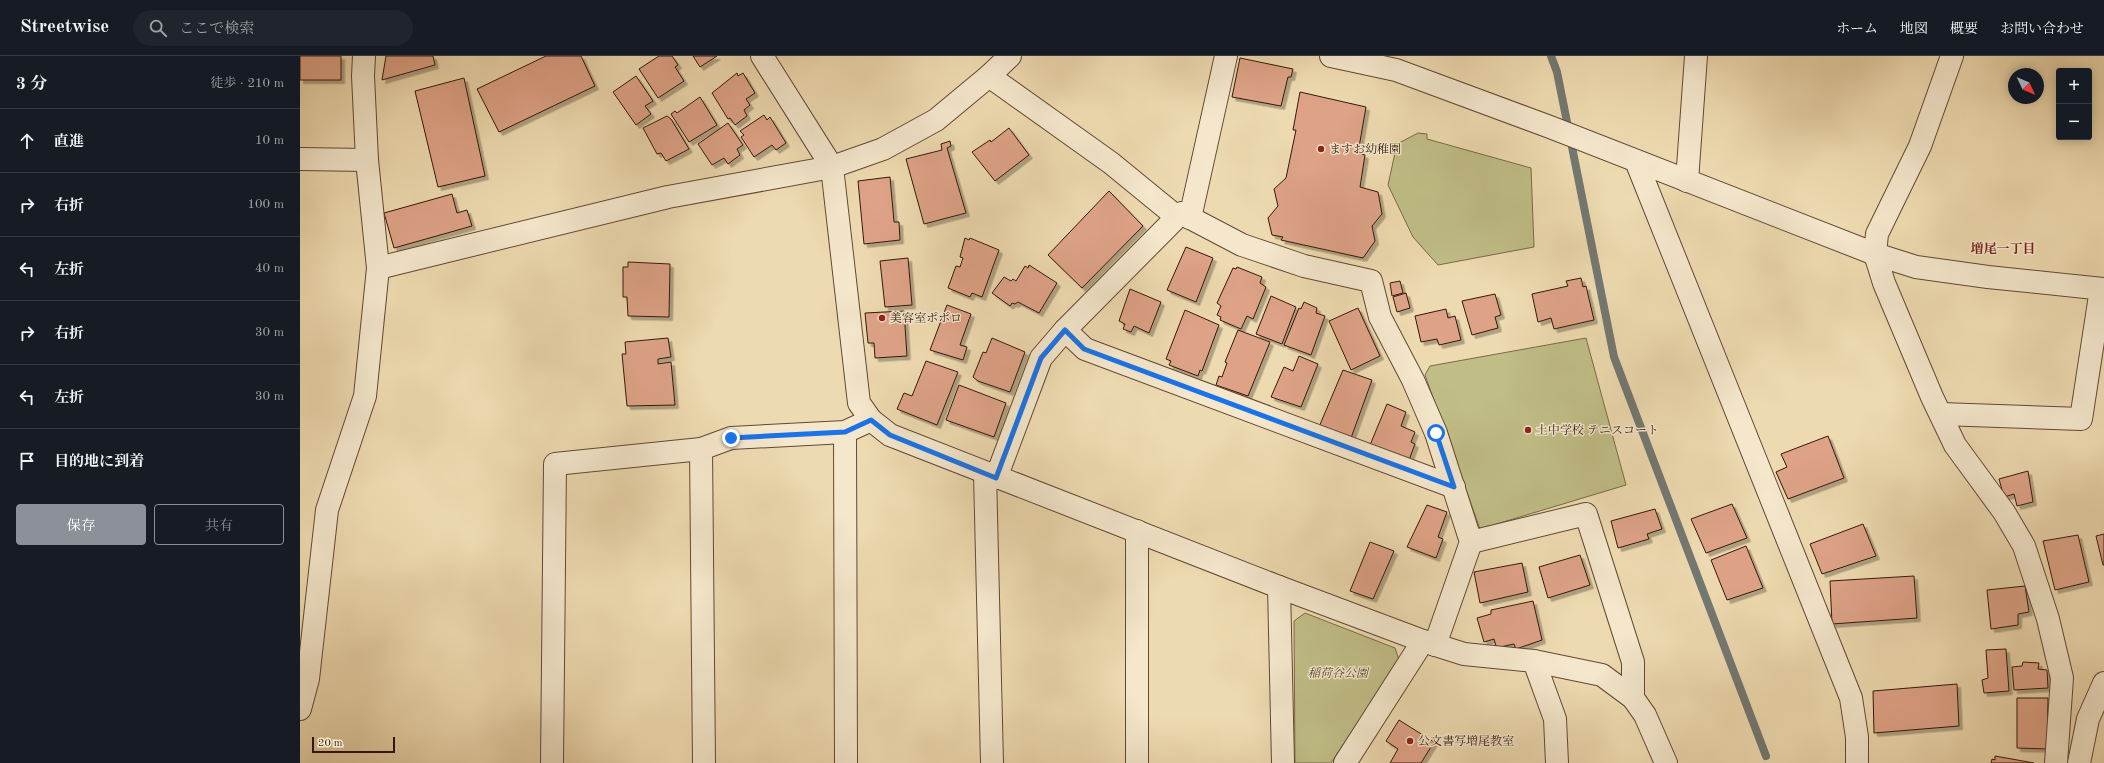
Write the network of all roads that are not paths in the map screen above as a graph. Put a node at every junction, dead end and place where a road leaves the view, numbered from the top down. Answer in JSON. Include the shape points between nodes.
{"nodes":[{"id":1,"x":364,"y":56,"type":"edge"},
{"id":2,"x":762,"y":56,"type":"edge"},
{"id":3,"x":1010,"y":56,"type":"edge"},
{"id":4,"x":1226,"y":56,"type":"edge"},
{"id":5,"x":1331,"y":56,"type":"edge"},
{"id":6,"x":1696,"y":56,"type":"edge"},
{"id":7,"x":1952,"y":56,"type":"edge"},
{"id":8,"x":990,"y":76,"type":"junction"},
{"id":9,"x":300,"y":159,"type":"edge"},
{"id":10,"x":367,"y":160,"type":"junction"},
{"id":11,"x":1636,"y":162,"type":"junction"},
{"id":12,"x":832,"y":167,"type":"junction"},
{"id":13,"x":1687,"y":181,"type":"junction"},
{"id":14,"x":1184,"y":218,"type":"junction"},
{"id":15,"x":1875,"y":254,"type":"junction"},
{"id":16,"x":378,"y":268,"type":"junction"},
{"id":17,"x":2103,"y":289,"type":"edge"},
{"id":18,"x":1065,"y":330,"type":"junction"},
{"id":19,"x":1941,"y":414,"type":"junction"},
{"id":20,"x":871,"y":420,"type":"junction"},
{"id":21,"x":845,"y":432,"type":"junction"},
{"id":22,"x":701,"y":449,"type":"junction"},
{"id":23,"x":991,"y":476,"type":"junction"},
{"id":24,"x":1454,"y":487,"type":"junction"},
{"id":25,"x":1137,"y":531,"type":"junction"},
{"id":26,"x":1471,"y":542,"type":"junction"},
{"id":27,"x":1279,"y":587,"type":"junction"},
{"id":28,"x":1429,"y":643,"type":"junction"},
{"id":29,"x":1534,"y":661,"type":"junction"},
{"id":30,"x":2104,"y":683,"type":"edge"},
{"id":31,"x":1633,"y":698,"type":"junction"},
{"id":32,"x":300,"y":709,"type":"edge"},
{"id":33,"x":552,"y":763,"type":"edge"},
{"id":34,"x":704,"y":763,"type":"edge"},
{"id":35,"x":846,"y":763,"type":"edge"},
{"id":36,"x":992,"y":763,"type":"edge"},
{"id":37,"x":1137,"y":763,"type":"edge"},
{"id":38,"x":1283,"y":763,"type":"edge"},
{"id":39,"x":1345,"y":763,"type":"edge"},
{"id":40,"x":1557,"y":763,"type":"edge"},
{"id":41,"x":1666,"y":763,"type":"edge"},
{"id":42,"x":1857,"y":763,"type":"edge"},
{"id":43,"x":2056,"y":763,"type":"edge"},
{"id":44,"x":2079,"y":763,"type":"edge"}],
"edges":[{"from":1,"to":10,"type":"street"},
{"from":2,"to":12,"type":"street"},
{"from":3,"to":8,"type":"street"},
{"from":4,"to":14,"type":"street"},
{"from":5,"to":11,"type":"street","via":[[1396,70]]},
{"from":6,"to":13,"type":"street"},
{"from":7,"to":15,"type":"street","via":[[1920,146],[1877,234]]},
{"from":8,"to":12,"type":"street","via":[[936,120],[884,149]]},
{"from":8,"to":14,"type":"street","via":[[1111,162]]},
{"from":9,"to":10,"type":"street"},
{"from":10,"to":16,"type":"street"},
{"from":11,"to":13,"type":"street"},
{"from":11,"to":42,"type":"street","via":[[1852,698]]},
{"from":12,"to":16,"type":"street","via":[[668,197]]},
{"from":12,"to":20,"type":"street","via":[[859,403]]},
{"from":13,"to":15,"type":"street"},
{"from":14,"to":18,"type":"street"},
{"from":14,"to":24,"type":"street","via":[[1242,245],[1304,266],[1372,281],[1380,317],[1413,380],[1433,426]]},
{"from":15,"to":17,"type":"street","via":[[1916,267]]},
{"from":15,"to":19,"type":"street","via":[[1884,283]]},
{"from":16,"to":32,"type":"street","via":[[365,396],[327,510],[308,679]]},
{"from":17,"to":19,"type":"street","via":[[2081,418]]},
{"from":18,"to":23,"type":"street","via":[[1041,358]]},
{"from":18,"to":24,"type":"street","via":[[1084,349]]},
{"from":19,"to":43,"type":"street","via":[[1955,445],[2004,512],[2024,546],[2048,619],[2062,678]]},
{"from":20,"to":21,"type":"street"},
{"from":20,"to":23,"type":"street","via":[[890,435]]},
{"from":21,"to":22,"type":"street","via":[[731,438]]},
{"from":21,"to":35,"type":"street"},
{"from":22,"to":33,"type":"street","via":[[554,464]]},
{"from":22,"to":34,"type":"street"},
{"from":23,"to":25,"type":"street"},
{"from":23,"to":36,"type":"street"},
{"from":24,"to":26,"type":"street"},
{"from":25,"to":27,"type":"street"},
{"from":25,"to":37,"type":"street"},
{"from":26,"to":28,"type":"street"},
{"from":26,"to":31,"type":"street","via":[[1586,514],[1634,662]]},
{"from":27,"to":28,"type":"street"},
{"from":27,"to":38,"type":"street"},
{"from":28,"to":29,"type":"street","via":[[1464,654]]},
{"from":28,"to":39,"type":"street"},
{"from":29,"to":31,"type":"street","via":[[1602,675]]},
{"from":29,"to":40,"type":"street","via":[[1555,719]]},
{"from":30,"to":44,"type":"street","via":[[2088,719]]},
{"from":31,"to":41,"type":"street","via":[[1645,715]]}]}
